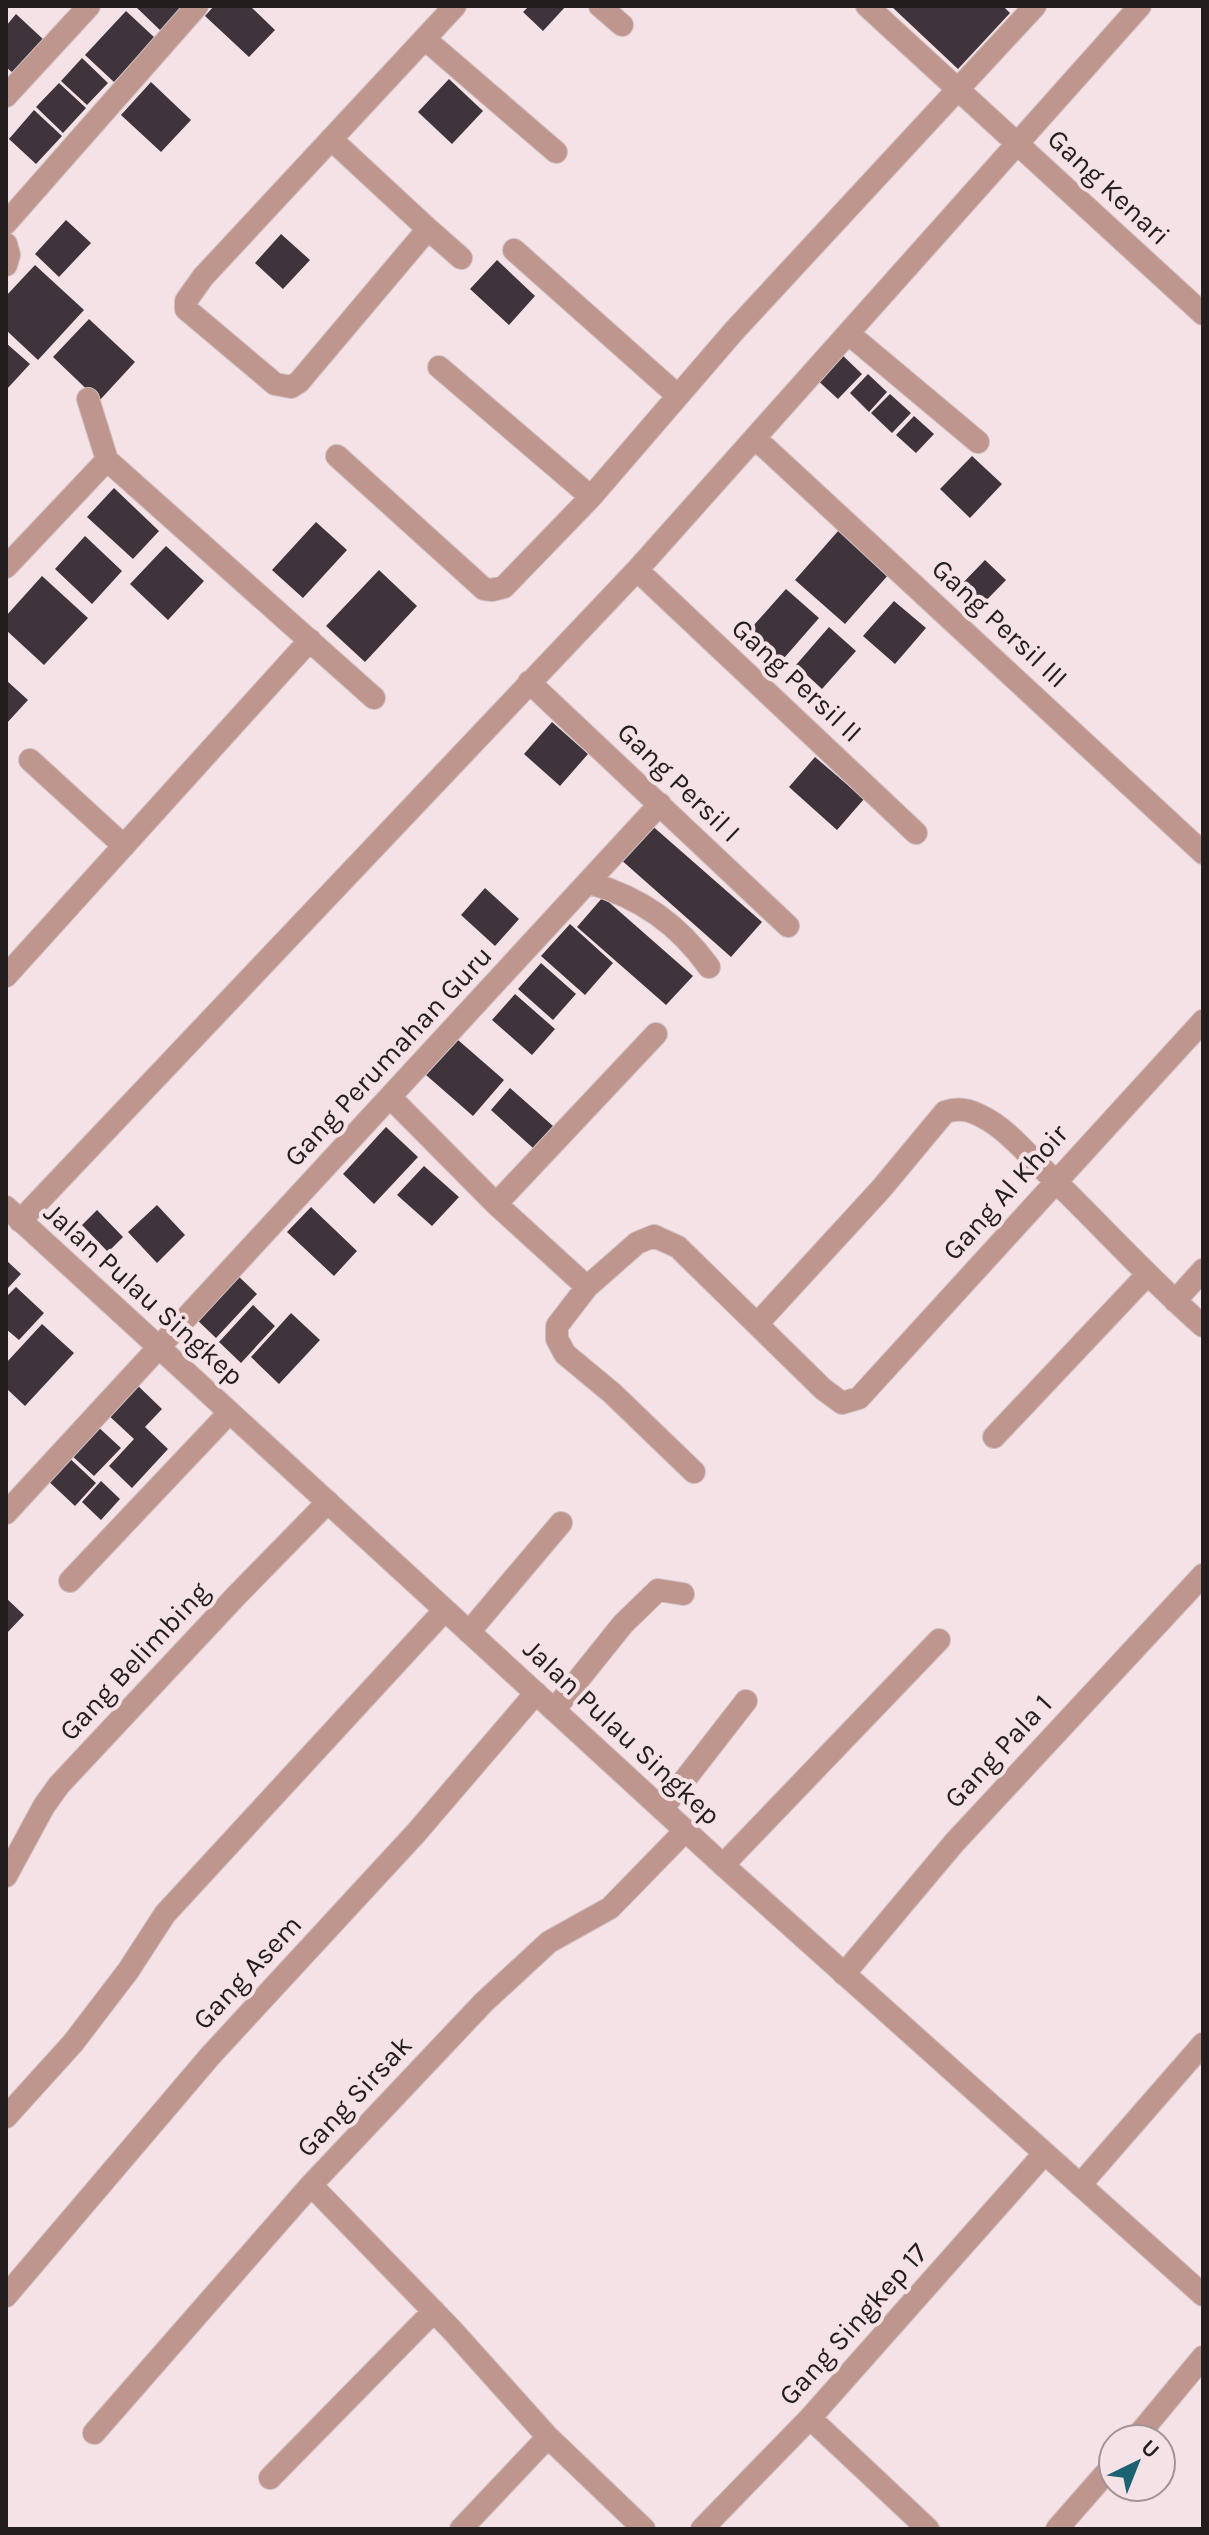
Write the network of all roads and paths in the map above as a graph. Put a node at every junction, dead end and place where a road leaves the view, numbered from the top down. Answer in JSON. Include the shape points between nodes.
{"nodes":[{"id":1,"x":89,"y":6,"type":"edge"},
{"id":2,"x":197,"y":6,"type":"edge"},
{"id":3,"x":455,"y":6,"type":"edge"},
{"id":4,"x":600,"y":6,"type":"edge"},
{"id":5,"x":867,"y":6,"type":"edge"},
{"id":6,"x":1035,"y":6,"type":"edge"},
{"id":7,"x":1140,"y":6,"type":"edge"},
{"id":8,"x":622,"y":25,"type":"dead end"},
{"id":9,"x":426,"y":40,"type":"junction"},
{"id":10,"x":6,"y":96,"type":"edge"},
{"id":11,"x":966,"y":98,"type":"junction"},
{"id":12,"x":331,"y":139,"type":"junction"},
{"id":13,"x":1019,"y":144,"type":"junction"},
{"id":14,"x":556,"y":152,"type":"dead end"},
{"id":15,"x":6,"y":223,"type":"edge"},
{"id":16,"x":428,"y":229,"type":"junction"},
{"id":17,"x":6,"y":244,"type":"edge"},
{"id":18,"x":514,"y":250,"type":"dead end"},
{"id":19,"x":461,"y":258,"type":"dead end"},
{"id":20,"x":6,"y":265,"type":"edge"},
{"id":21,"x":1203,"y":314,"type":"edge"},
{"id":22,"x":849,"y":334,"type":"junction"},
{"id":23,"x":439,"y":367,"type":"dead end"},
{"id":24,"x":677,"y":395,"type":"junction"},
{"id":25,"x":88,"y":399,"type":"dead end"},
{"id":26,"x":755,"y":438,"type":"junction"},
{"id":27,"x":978,"y":442,"type":"dead end"},
{"id":28,"x":337,"y":456,"type":"dead end"},
{"id":29,"x":107,"y":460,"type":"junction"},
{"id":30,"x":591,"y":497,"type":"junction"},
{"id":31,"x":6,"y":567,"type":"edge"},
{"id":32,"x":637,"y":570,"type":"junction"},
{"id":33,"x":310,"y":640,"type":"junction"},
{"id":34,"x":529,"y":682,"type":"junction"},
{"id":35,"x":374,"y":698,"type":"dead end"},
{"id":36,"x":30,"y":760,"type":"dead end"},
{"id":37,"x":660,"y":804,"type":"junction"},
{"id":38,"x":916,"y":833,"type":"dead end"},
{"id":39,"x":124,"y":846,"type":"junction"},
{"id":40,"x":1203,"y":853,"type":"edge"},
{"id":41,"x":590,"y":883,"type":"junction"},
{"id":42,"x":788,"y":926,"type":"dead end"},
{"id":43,"x":709,"y":967,"type":"dead end"},
{"id":44,"x":6,"y":976,"type":"edge"},
{"id":45,"x":1203,"y":1021,"type":"edge"},
{"id":46,"x":656,"y":1034,"type":"dead end"},
{"id":47,"x":390,"y":1097,"type":"junction"},
{"id":48,"x":1055,"y":1181,"type":"junction"},
{"id":49,"x":496,"y":1204,"type":"junction"},
{"id":50,"x":13,"y":1214,"type":"edge"},
{"id":51,"x":1203,"y":1270,"type":"edge"},
{"id":52,"x":1147,"y":1275,"type":"junction"},
{"id":53,"x":587,"y":1287,"type":"junction"},
{"id":54,"x":1175,"y":1301,"type":"junction"},
{"id":55,"x":758,"y":1323,"type":"junction"},
{"id":56,"x":1203,"y":1326,"type":"edge"},
{"id":57,"x":158,"y":1347,"type":"junction"},
{"id":58,"x":229,"y":1413,"type":"junction"},
{"id":59,"x":994,"y":1437,"type":"dead end"},
{"id":60,"x":694,"y":1472,"type":"dead end"},
{"id":61,"x":328,"y":1502,"type":"junction"},
{"id":62,"x":6,"y":1513,"type":"edge"},
{"id":63,"x":561,"y":1523,"type":"dead end"},
{"id":64,"x":1203,"y":1575,"type":"edge"},
{"id":65,"x":70,"y":1581,"type":"dead end"},
{"id":66,"x":683,"y":1594,"type":"dead end"},
{"id":67,"x":444,"y":1611,"type":"junction"},
{"id":68,"x":469,"y":1632,"type":"junction"},
{"id":69,"x":939,"y":1640,"type":"dead end"},
{"id":70,"x":536,"y":1693,"type":"junction"},
{"id":71,"x":746,"y":1701,"type":"dead end"},
{"id":72,"x":554,"y":1710,"type":"junction"},
{"id":73,"x":662,"y":1809,"type":"junction"},
{"id":74,"x":686,"y":1830,"type":"junction"},
{"id":75,"x":723,"y":1865,"type":"junction"},
{"id":76,"x":6,"y":1876,"type":"edge"},
{"id":77,"x":844,"y":1974,"type":"junction"},
{"id":78,"x":1203,"y":2044,"type":"edge"},
{"id":79,"x":6,"y":2117,"type":"edge"},
{"id":80,"x":1044,"y":2154,"type":"junction"},
{"id":81,"x":311,"y":2185,"type":"junction"},
{"id":82,"x":1080,"y":2185,"type":"junction"},
{"id":83,"x":1203,"y":2295,"type":"edge"},
{"id":84,"x":6,"y":2296,"type":"edge"},
{"id":85,"x":434,"y":2311,"type":"junction"},
{"id":86,"x":1203,"y":2357,"type":"edge"},
{"id":87,"x":810,"y":2418,"type":"junction"},
{"id":88,"x":1148,"y":2423,"type":"edge"},
{"id":89,"x":94,"y":2433,"type":"dead end"},
{"id":90,"x":548,"y":2437,"type":"junction"},
{"id":91,"x":270,"y":2478,"type":"dead end"},
{"id":92,"x":1097,"y":2483,"type":"edge"},
{"id":93,"x":711,"y":2526,"type":"edge"},
{"id":94,"x":461,"y":2529,"type":"edge"},
{"id":95,"x":644,"y":2529,"type":"edge"},
{"id":96,"x":928,"y":2529,"type":"edge"},
{"id":97,"x":1057,"y":2529,"type":"edge"}],
"edges":[{"from":1,"to":10,"type":"street"},
{"from":2,"to":15,"type":"street"},
{"from":3,"to":9,"type":"street"},
{"from":4,"to":8,"type":"street"},
{"from":5,"to":11,"type":"street","name":"Gang Kenari"},
{"from":6,"to":11,"type":"street"},
{"from":7,"to":13,"type":"street"},
{"from":9,"to":12,"type":"street"},
{"from":9,"to":14,"type":"street"},
{"from":11,"to":13,"type":"street","name":"Gang Kenari"},
{"from":11,"to":24,"type":"street"},
{"from":12,"to":16,"type":"street"},
{"from":12,"to":16,"type":"street","via":[[203,277],[186,309],[275,384],[291,387]]},
{"from":13,"to":21,"type":"street","name":"Gang Kenari"},
{"from":13,"to":22,"type":"street"},
{"from":16,"to":19,"type":"street"},
{"from":17,"to":20,"type":"street"},
{"from":18,"to":24,"type":"street"},
{"from":22,"to":26,"type":"street"},
{"from":22,"to":27,"type":"street"},
{"from":23,"to":30,"type":"street"},
{"from":24,"to":30,"type":"street"},
{"from":25,"to":29,"type":"street"},
{"from":26,"to":32,"type":"street"},
{"from":26,"to":40,"type":"street","name":"Gang Persil III"},
{"from":28,"to":30,"type":"street","via":[[484,589],[504,587]]},
{"from":29,"to":31,"type":"street"},
{"from":29,"to":33,"type":"street"},
{"from":32,"to":34,"type":"street"},
{"from":32,"to":38,"type":"street","name":"Gang Persil II"},
{"from":33,"to":35,"type":"street"},
{"from":33,"to":39,"type":"street"},
{"from":34,"to":37,"type":"street","name":"Gang Persil I"},
{"from":34,"to":50,"type":"street"},
{"from":36,"to":39,"type":"street"},
{"from":37,"to":41,"type":"street","name":"Gang Perumahan Guru"},
{"from":37,"to":42,"type":"street","name":"Gang Persil I"},
{"from":39,"to":44,"type":"street"},
{"from":41,"to":43,"type":"street","via":[[659,913]]},
{"from":41,"to":47,"type":"street","name":"Gang Perumahan Guru"},
{"from":45,"to":48,"type":"street","name":"Gang Al Khoir"},
{"from":46,"to":49,"type":"street"},
{"from":47,"to":49,"type":"street"},
{"from":47,"to":57,"type":"street","name":"Gang Perumahan Guru"},
{"from":48,"to":52,"type":"street"},
{"from":48,"to":55,"type":"street","via":[[993,1123],[966,1109],[945,1112]]},
{"from":48,"to":55,"type":"street","name":"Gang Al Khoir","via":[[851,1402],[842,1403],[823,1389]]},
{"from":49,"to":53,"type":"street"},
{"from":50,"to":57,"type":"street","name":"Jalan Pulau Singkep"},
{"from":51,"to":54,"type":"street"},
{"from":52,"to":54,"type":"street"},
{"from":52,"to":59,"type":"street"},
{"from":53,"to":55,"type":"street","via":[[637,1243],[654,1236],[678,1247]]},
{"from":53,"to":60,"type":"street","via":[[557,1326],[565,1354]]},
{"from":54,"to":56,"type":"street"},
{"from":57,"to":58,"type":"street","name":"Jalan Pulau Singkep"},
{"from":57,"to":62,"type":"street","name":"Gang Perumahan Guru"},
{"from":58,"to":61,"type":"street","name":"Jalan Pulau Singkep"},
{"from":58,"to":65,"type":"street"},
{"from":61,"to":67,"type":"street","name":"Jalan Pulau Singkep"},
{"from":61,"to":76,"type":"street","name":"Gang Belimbing","via":[[59,1785]]},
{"from":63,"to":68,"type":"street"},
{"from":64,"to":77,"type":"street","name":"Gang Pala 1","via":[[954,1843]]},
{"from":66,"to":72,"type":"street","via":[[658,1590],[623,1624]]},
{"from":67,"to":68,"type":"street","name":"Jalan Pulau Singkep"},
{"from":67,"to":79,"type":"street","via":[[165,1914],[82,2031]]},
{"from":68,"to":70,"type":"street","name":"Jalan Pulau Singkep"},
{"from":69,"to":75,"type":"street"},
{"from":70,"to":72,"type":"street","name":"Jalan Pulau Singkep"},
{"from":70,"to":84,"type":"street","name":"Gang Asem","via":[[416,1833],[211,2055]]},
{"from":71,"to":73,"type":"street"},
{"from":72,"to":73,"type":"street","name":"Jalan Pulau Singkep"},
{"from":73,"to":74,"type":"street","name":"Jalan Pulau Singkep"},
{"from":74,"to":75,"type":"street","name":"Jalan Pulau Singkep"},
{"from":74,"to":81,"type":"street","name":"Gang Sirsak","via":[[610,1908],[549,1942],[484,2002]]},
{"from":75,"to":77,"type":"street","name":"Jalan Pulau Singkep"},
{"from":77,"to":80,"type":"street","name":"Jalan Pulau Singkep"},
{"from":78,"to":82,"type":"street"},
{"from":80,"to":82,"type":"street","name":"Jalan Pulau Singkep"},
{"from":80,"to":87,"type":"street","name":"Gang Singkep 17"},
{"from":81,"to":85,"type":"street"},
{"from":81,"to":89,"type":"street","name":"Gang Sirsak"},
{"from":82,"to":83,"type":"street","name":"Jalan Pulau Singkep"},
{"from":85,"to":90,"type":"street"},
{"from":85,"to":91,"type":"street"},
{"from":86,"to":88,"type":"street"},
{"from":87,"to":93,"type":"street","name":"Gang Singkep 17"},
{"from":87,"to":96,"type":"street"},
{"from":90,"to":94,"type":"street"},
{"from":90,"to":95,"type":"street"},
{"from":92,"to":97,"type":"street"}]}
